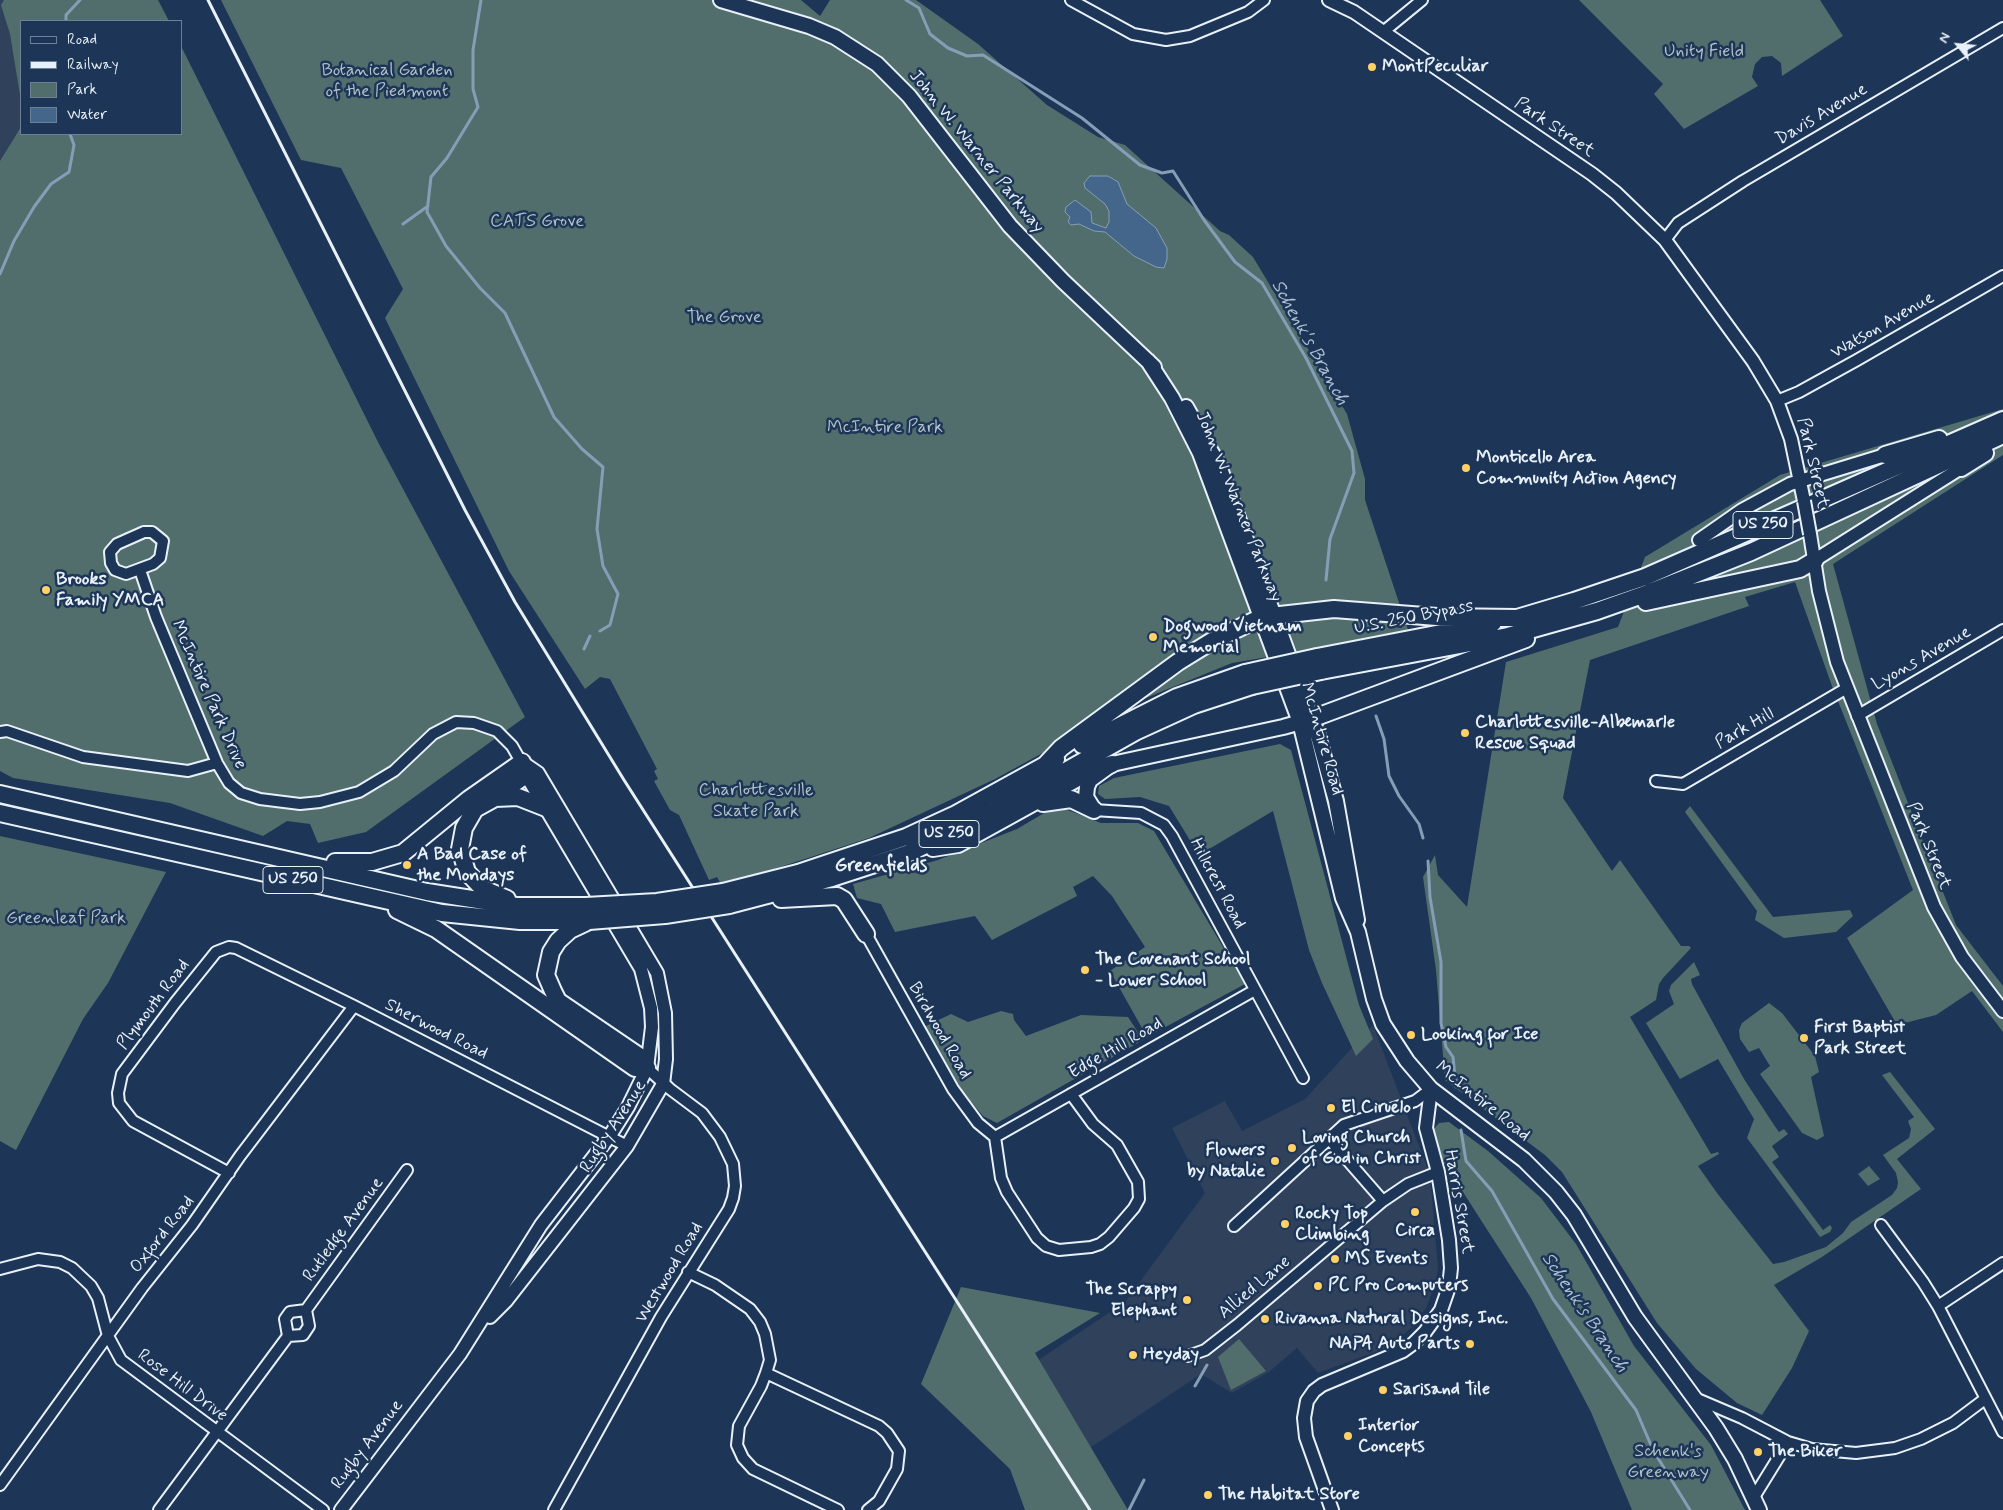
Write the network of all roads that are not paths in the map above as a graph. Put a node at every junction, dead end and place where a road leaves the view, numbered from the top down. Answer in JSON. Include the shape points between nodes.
{"nodes":[{"id":1,"x":721,"y":0,"type":"edge"},
{"id":2,"x":1071,"y":0,"type":"edge"},
{"id":3,"x":1264,"y":0,"type":"edge"},
{"id":4,"x":1329,"y":0,"type":"edge"},
{"id":5,"x":1422,"y":0,"type":"edge"},
{"id":6,"x":2003,"y":28,"type":"edge"},
{"id":7,"x":1383,"y":32,"type":"junction"},
{"id":8,"x":1665,"y":240,"type":"junction"},
{"id":9,"x":2003,"y":276,"type":"edge"},
{"id":10,"x":1777,"y":401,"type":"junction"},
{"id":11,"x":2003,"y":420,"type":"edge"},
{"id":12,"x":2003,"y":435,"type":"edge"},
{"id":13,"x":2003,"y":441,"type":"edge"},
{"id":14,"x":1885,"y":455,"type":"joint"},
{"id":15,"x":1961,"y":468,"type":"joint"},
{"id":16,"x":1801,"y":481,"type":"junction"},
{"id":17,"x":1700,"y":540,"type":"joint"},
{"id":18,"x":1815,"y":560,"type":"junction"},
{"id":19,"x":140,"y":570,"type":"junction"},
{"id":20,"x":1645,"y":577,"type":"junction"},
{"id":21,"x":1596,"y":610,"type":"junction"},
{"id":22,"x":1268,"y":616,"type":"junction"},
{"id":23,"x":1517,"y":618,"type":"junction"},
{"id":24,"x":1568,"y":619,"type":"junction"},
{"id":25,"x":2003,"y":630,"type":"edge"},
{"id":26,"x":1319,"y":664,"type":"junction"},
{"id":27,"x":1249,"y":679,"type":"junction"},
{"id":28,"x":1847,"y":688,"type":"junction"},
{"id":29,"x":1857,"y":716,"type":"junction"},
{"id":30,"x":1306,"y":720,"type":"junction"},
{"id":31,"x":0,"y":732,"type":"edge"},
{"id":32,"x":217,"y":762,"type":"junction"},
{"id":33,"x":1112,"y":764,"type":"junction"},
{"id":34,"x":524,"y":768,"type":"junction"},
{"id":35,"x":1052,"y":769,"type":"junction"},
{"id":36,"x":1656,"y":781,"type":"dead end"},
{"id":37,"x":0,"y":794,"type":"edge"},
{"id":38,"x":485,"y":803,"type":"junction"},
{"id":39,"x":546,"y":808,"type":"junction"},
{"id":40,"x":1094,"y":810,"type":"junction"},
{"id":41,"x":0,"y":813,"type":"edge"},
{"id":42,"x":1015,"y":813,"type":"junction"},
{"id":43,"x":251,"y":851,"type":"junction"},
{"id":44,"x":908,"y":853,"type":"junction"},
{"id":45,"x":371,"y":898,"type":"junction"},
{"id":46,"x":726,"y":898,"type":"junction"},
{"id":47,"x":754,"y":900,"type":"junction"},
{"id":48,"x":528,"y":906,"type":"junction"},
{"id":49,"x":588,"y":914,"type":"junction"},
{"id":50,"x":866,"y":934,"type":"joint"},
{"id":51,"x":229,"y":947,"type":"joint"},
{"id":52,"x":1255,"y":990,"type":"junction"},
{"id":53,"x":354,"y":1006,"type":"junction"},
{"id":54,"x":2003,"y":1011,"type":"edge"},
{"id":55,"x":647,"y":1068,"type":"junction"},
{"id":56,"x":1303,"y":1078,"type":"dead end"},
{"id":57,"x":663,"y":1084,"type":"junction"},
{"id":58,"x":1431,"y":1089,"type":"junction"},
{"id":59,"x":1071,"y":1094,"type":"junction"},
{"id":60,"x":609,"y":1137,"type":"junction"},
{"id":61,"x":995,"y":1137,"type":"junction"},
{"id":62,"x":1329,"y":1139,"type":"junction"},
{"id":63,"x":627,"y":1146,"type":"junction"},
{"id":64,"x":407,"y":1170,"type":"dead end"},
{"id":65,"x":1438,"y":1172,"type":"junction"},
{"id":66,"x":229,"y":1173,"type":"junction"},
{"id":67,"x":1383,"y":1201,"type":"junction"},
{"id":68,"x":1881,"y":1225,"type":"dead end"},
{"id":69,"x":1234,"y":1226,"type":"dead end"},
{"id":70,"x":2003,"y":1262,"type":"edge"},
{"id":71,"x":0,"y":1269,"type":"edge"},
{"id":72,"x":688,"y":1272,"type":"junction"},
{"id":73,"x":1938,"y":1306,"type":"junction"},
{"id":74,"x":306,"y":1310,"type":"junction"},
{"id":75,"x":476,"y":1330,"type":"junction"},
{"id":76,"x":108,"y":1336,"type":"junction"},
{"id":77,"x":288,"y":1336,"type":"junction"},
{"id":78,"x":1188,"y":1356,"type":"dead end"},
{"id":79,"x":766,"y":1373,"type":"junction"},
{"id":80,"x":1695,"y":1398,"type":"junction"},
{"id":81,"x":1986,"y":1400,"type":"junction"},
{"id":82,"x":216,"y":1432,"type":"junction"},
{"id":83,"x":2003,"y":1432,"type":"edge"},
{"id":84,"x":1788,"y":1442,"type":"junction"},
{"id":85,"x":1,"y":1482,"type":"edge"},
{"id":86,"x":1757,"y":1504,"type":"edge"},
{"id":87,"x":159,"y":1510,"type":"edge"},
{"id":88,"x":323,"y":1510,"type":"edge"},
{"id":89,"x":341,"y":1510,"type":"edge"},
{"id":90,"x":554,"y":1510,"type":"edge"},
{"id":91,"x":838,"y":1510,"type":"edge"},
{"id":92,"x":868,"y":1510,"type":"edge"},
{"id":93,"x":1332,"y":1510,"type":"edge"}],
"edges":[{"from":1,"to":22,"type":"main road","name":"John W. Warner Parkway","via":[[809,26],[835,37],[876,64],[909,96],[1010,226],[1178,394],[1219,466]]},
{"from":2,"to":3,"type":"street","via":[[1133,34],[1166,40],[1198,33],[1248,12]]},
{"from":4,"to":7,"type":"street","name":"Park Street"},
{"from":5,"to":7,"type":"street"},
{"from":6,"to":8,"type":"street","name":"Davis Avenue","via":[[1744,181],[1678,223]]},
{"from":7,"to":8,"type":"street","name":"Park Street","via":[[1592,174]]},
{"from":8,"to":10,"type":"street","name":"Park Street","via":[[1753,361]]},
{"from":9,"to":10,"type":"street","name":"Watson Avenue","via":[[1849,365]]},
{"from":10,"to":16,"type":"street","name":"Park Street"},
{"from":11,"to":14,"type":"highway"},
{"from":11,"to":20,"type":"highway","number":"US 250"},
{"from":12,"to":21,"type":"highway","number":"US 250","via":[[1752,552]]},
{"from":13,"to":15,"type":"highway"},
{"from":14,"to":16,"type":"street"},
{"from":15,"to":18,"type":"street"},
{"from":16,"to":17,"type":"street","via":[[1764,497]]},
{"from":16,"to":18,"type":"street","name":"Park Street","bridge":true},
{"from":17,"to":20,"type":"highway"},
{"from":18,"to":21,"type":"highway","via":[[1800,569],[1752,580]]},
{"from":18,"to":28,"type":"street","name":"Park Street","via":[[1827,627]]},
{"from":19,"to":19,"type":"street","via":[[160,558],[163,550],[163,541],[152,532],[137,534],[117,544],[110,552],[115,570],[126,574]]},
{"from":19,"to":32,"type":"street","name":"McIntire Park Drive","via":[[156,617]]},
{"from":20,"to":23,"type":"highway","number":"US 250"},
{"from":21,"to":24,"type":"highway","number":"US 250"},
{"from":22,"to":23,"type":"highway","via":[[1334,609],[1437,617]]},
{"from":22,"to":30,"type":"main road","name":"John W. Warner Parkway"},
{"from":22,"to":35,"type":"highway","via":[[1212,641],[1178,662],[1061,748]]},
{"from":23,"to":26,"type":"highway","name":"U.S. 250 Bypass","number":"US 250"},
{"from":24,"to":26,"type":"highway","number":"US 250","via":[[1475,643]]},
{"from":24,"to":30,"type":"highway","via":[[1510,646]]},
{"from":25,"to":29,"type":"street","name":"Lyons Avenue"},
{"from":26,"to":27,"type":"highway","number":"US 250","bridge":true},
{"from":27,"to":35,"type":"highway","number":"US 250"},
{"from":27,"to":35,"type":"highway","number":"US 250","via":[[1176,697]]},
{"from":28,"to":29,"type":"street","name":"Park Street"},
{"from":28,"to":36,"type":"street","name":"Park Hill","via":[[1683,784]]},
{"from":29,"to":54,"type":"street","name":"Park Street","via":[[1938,914],[1962,958]]},
{"from":30,"to":33,"type":"main road"},
{"from":30,"to":58,"type":"main road","name":"McIntire Road","via":[[1336,801],[1358,932],[1374,999],[1383,1024],[1407,1061]]},
{"from":31,"to":32,"type":"street","via":[[7,731],[83,757],[188,771]]},
{"from":32,"to":34,"type":"street","name":"McIntire Park Drive","via":[[229,783],[241,793],[300,804],[340,798],[365,789],[394,771],[433,734],[456,722],[474,723],[497,731],[506,738]]},
{"from":33,"to":40,"type":"main road","via":[[1090,780],[1087,787],[1086,797]]},
{"from":33,"to":42,"type":"highway","via":[[1082,776]]},
{"from":34,"to":38,"type":"highway"},
{"from":34,"to":39,"type":"street","name":"Rugby Avenue"},
{"from":34,"to":43,"type":"highway","via":[[446,817],[418,843],[390,859],[354,864]]},
{"from":34,"to":57,"type":"street","name":"Rugby Avenue","via":[[538,773],[657,973],[665,1013]]},
{"from":35,"to":44,"type":"highway","number":"US 250","via":[[993,812]]},
{"from":35,"to":46,"type":"highway","number":"US 250","via":[[906,837]]},
{"from":37,"to":43,"type":"highway","number":"US 250"},
{"from":38,"to":39,"type":"highway","via":[[518,797]]},
{"from":38,"to":48,"type":"highway","via":[[475,810],[464,828],[460,849],[464,866],[483,889]]},
{"from":39,"to":55,"type":"street","name":"Rugby Avenue","via":[[641,969],[651,1008]]},
{"from":40,"to":42,"type":"highway","via":[[1071,799],[1062,799],[1046,801]]},
{"from":40,"to":52,"type":"street","name":"Hillcrest Road","via":[[1141,813],[1164,825]]},
{"from":41,"to":45,"type":"highway","number":"US 250"},
{"from":42,"to":44,"type":"highway","via":[[958,844]]},
{"from":43,"to":48,"type":"highway","number":"US 250","via":[[427,892]]},
{"from":44,"to":47,"type":"highway","number":"US 250"},
{"from":45,"to":49,"type":"highway","number":"US 250","via":[[481,918]]},
{"from":45,"to":55,"type":"highway","via":[[436,929],[601,1046],[635,1068]]},
{"from":46,"to":47,"type":"highway","number":"US 250"},
{"from":46,"to":49,"type":"highway","number":"US 250","bridge":true,"via":[[658,902]]},
{"from":46,"to":49,"type":"highway","number":"US 250","bridge":true,"via":[[654,916]]},
{"from":47,"to":50,"type":"highway","via":[[836,896],[844,900]]},
{"from":48,"to":49,"type":"highway","number":"US 250"},
{"from":49,"to":55,"type":"highway","via":[[558,941],[547,963],[546,975],[558,1001],[639,1056]]},
{"from":50,"to":61,"type":"street","name":"Birdwood Road","via":[[953,1089],[978,1123]]},
{"from":51,"to":53,"type":"street","name":"Sherwood Road"},
{"from":51,"to":66,"type":"street","name":"Plymouth Road","via":[[216,952],[175,1003],[122,1074],[118,1093],[119,1103],[133,1121]]},
{"from":52,"to":56,"type":"street","name":"Hillcrest Road"},
{"from":52,"to":59,"type":"street","name":"Edge Hill Road"},
{"from":53,"to":60,"type":"street","name":"Sherwood Road"},
{"from":53,"to":66,"type":"street","name":"Oxford Road"},
{"from":55,"to":57,"type":"street","name":"Westwood Road"},
{"from":55,"to":60,"type":"street","name":"Rugby Avenue","via":[[628,1108]]},
{"from":57,"to":63,"type":"street","name":"Rugby Avenue"},
{"from":57,"to":72,"type":"street","name":"Westwood Road","via":[[710,1121],[730,1155],[735,1176],[729,1209]]},
{"from":58,"to":62,"type":"street","via":[[1416,1101],[1344,1125]]},
{"from":58,"to":65,"type":"street","name":"Harris Street","via":[[1426,1128]]},
{"from":58,"to":80,"type":"main road","name":"McIntire Road","via":[[1524,1160],[1556,1192],[1574,1215],[1636,1317]]},
{"from":59,"to":61,"type":"street","name":"Edge Hill Road"},
{"from":59,"to":61,"type":"street","via":[[1094,1124],[1117,1145],[1138,1182],[1139,1199],[1134,1208],[1100,1244],[1059,1250],[1036,1238],[1001,1178]]},
{"from":60,"to":63,"type":"street","name":"Sherwood Road"},
{"from":60,"to":75,"type":"street","name":"Rugby Avenue","via":[[541,1225]]},
{"from":62,"to":67,"type":"street"},
{"from":62,"to":69,"type":"street"},
{"from":63,"to":75,"type":"street","name":"Rugby Avenue","via":[[506,1301]]},
{"from":64,"to":74,"type":"street","name":"Rutledge Avenue"},
{"from":65,"to":67,"type":"street","name":"Allied Lane","via":[[1408,1184]]},
{"from":65,"to":93,"type":"street","name":"Harris Street","via":[[1451,1268],[1441,1310],[1414,1344],[1322,1385],[1307,1401],[1304,1418],[1306,1437]]},
{"from":66,"to":76,"type":"street","name":"Oxford Road"},
{"from":67,"to":78,"type":"street","name":"Allied Lane","via":[[1237,1325],[1204,1350]]},
{"from":68,"to":73,"type":"street"},
{"from":70,"to":73,"type":"street"},
{"from":71,"to":76,"type":"street","name":"Rose Hill Drive","via":[[38,1259],[60,1262],[72,1268],[91,1286],[98,1298]]},
{"from":72,"to":79,"type":"street","via":[[715,1285],[750,1309],[766,1334],[770,1360]]},
{"from":72,"to":90,"type":"street","name":"Westwood Road"},
{"from":73,"to":81,"type":"street"},
{"from":74,"to":77,"type":"street","name":"Rutledge Avenue","via":[[309,1326],[302,1335]]},
{"from":74,"to":77,"type":"street","name":"Rutledge Avenue","via":[[290,1312],[285,1319]]},
{"from":75,"to":89,"type":"street","name":"Rugby Avenue"},
{"from":76,"to":82,"type":"street","name":"Rose Hill Drive","via":[[114,1350],[130,1369]]},
{"from":76,"to":85,"type":"street","name":"Oxford Road"},
{"from":77,"to":82,"type":"street","name":"Rutledge Avenue"},
{"from":79,"to":91,"type":"street","via":[[739,1426],[737,1445],[743,1458],[753,1468]]},
{"from":79,"to":92,"type":"street","via":[[879,1426],[887,1433],[899,1450],[897,1469],[883,1495]]},
{"from":80,"to":84,"type":"street"},
{"from":80,"to":86,"type":"main road","name":"McIntire Road","via":[[1731,1452]]},
{"from":81,"to":83,"type":"street"},
{"from":81,"to":84,"type":"street","via":[[1937,1432],[1895,1448],[1839,1453]]},
{"from":82,"to":87,"type":"street","name":"Rutledge Avenue"},
{"from":82,"to":88,"type":"street","name":"Rose Hill Drive"},
{"from":84,"to":86,"type":"street"}]}
